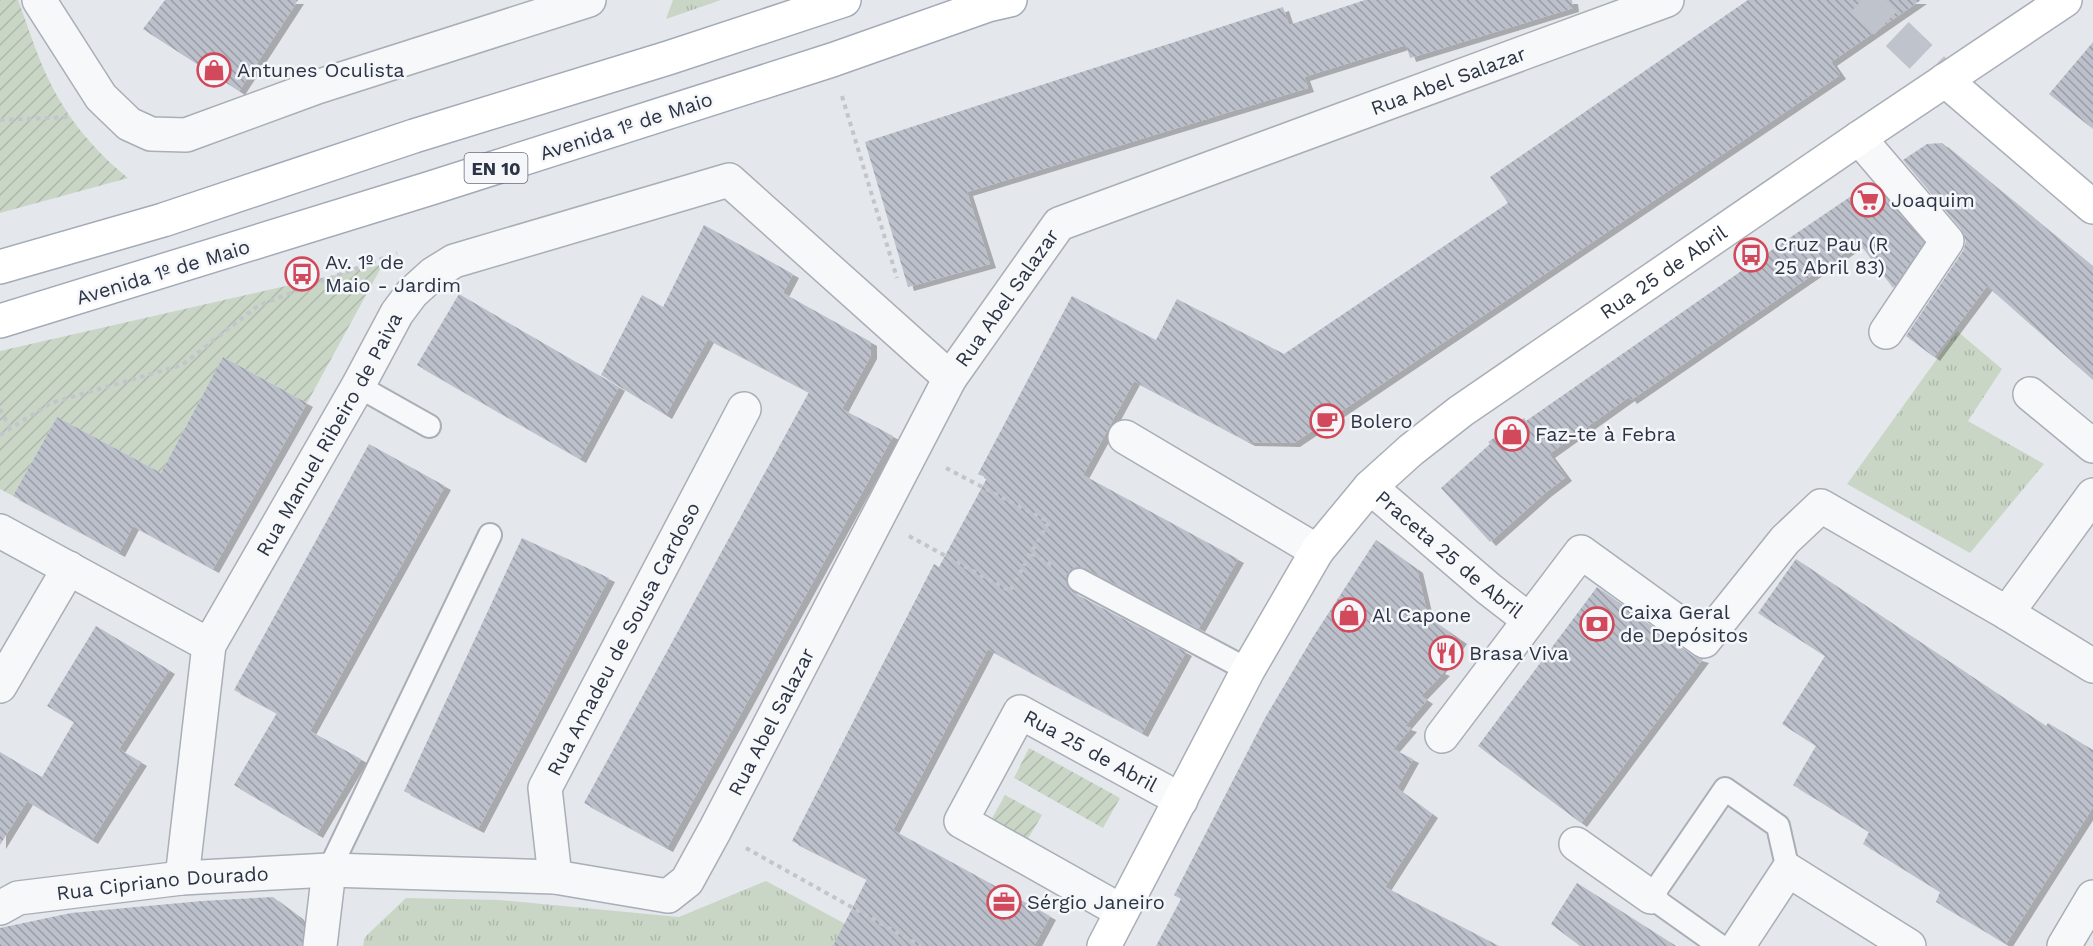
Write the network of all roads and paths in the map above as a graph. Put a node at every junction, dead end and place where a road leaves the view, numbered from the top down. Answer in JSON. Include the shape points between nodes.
{"nodes":[{"id":1,"x":39,"y":0,"type":"edge"},
{"id":2,"x":589,"y":0,"type":"edge"},
{"id":3,"x":844,"y":0,"type":"edge"},
{"id":4,"x":1667,"y":0,"type":"edge"},
{"id":5,"x":2065,"y":0,"type":"edge"},
{"id":6,"x":1000,"y":2,"type":"edge"},
{"id":7,"x":2044,"y":11,"type":"edge"},
{"id":8,"x":832,"y":60,"type":"junction"},
{"id":9,"x":1945,"y":80,"type":"junction"},
{"id":10,"x":101,"y":97,"type":"junction"},
{"id":11,"x":0,"y":120,"type":"edge"},
{"id":12,"x":1859,"y":138,"type":"junction"},
{"id":13,"x":2093,"y":207,"type":"edge"},
{"id":14,"x":402,"y":251,"type":"dead end"},
{"id":15,"x":0,"y":267,"type":"edge"},
{"id":16,"x":886,"y":320,"type":"junction"},
{"id":17,"x":0,"y":321,"type":"edge"},
{"id":18,"x":1886,"y":332,"type":"dead end"},
{"id":19,"x":950,"y":378,"type":"junction"},
{"id":20,"x":358,"y":386,"type":"junction"},
{"id":21,"x":2030,"y":394,"type":"dead end"},
{"id":22,"x":744,"y":409,"type":"dead end"},
{"id":23,"x":0,"y":410,"type":"edge"},
{"id":24,"x":429,"y":426,"type":"dead end"},
{"id":25,"x":11,"y":430,"type":"junction"},
{"id":26,"x":0,"y":435,"type":"edge"},
{"id":27,"x":1125,"y":437,"type":"dead end"},
{"id":28,"x":2093,"y":446,"type":"edge"},
{"id":29,"x":914,"y":450,"type":"junction"},
{"id":30,"x":1370,"y":487,"type":"junction"},
{"id":31,"x":2093,"y":495,"type":"edge"},
{"id":32,"x":878,"y":519,"type":"junction"},
{"id":33,"x":0,"y":531,"type":"edge"},
{"id":34,"x":490,"y":535,"type":"dead end"},
{"id":35,"x":1317,"y":551,"type":"junction"},
{"id":36,"x":1031,"y":553,"type":"junction"},
{"id":37,"x":69,"y":568,"type":"junction"},
{"id":38,"x":1079,"y":580,"type":"joint"},
{"id":39,"x":2007,"y":613,"type":"junction"},
{"id":40,"x":1529,"y":620,"type":"junction"},
{"id":41,"x":209,"y":645,"type":"junction"},
{"id":42,"x":2093,"y":666,"type":"edge"},
{"id":43,"x":1248,"y":670,"type":"junction"},
{"id":44,"x":0,"y":686,"type":"edge"},
{"id":45,"x":1442,"y":736,"type":"dead end"},
{"id":46,"x":1181,"y":800,"type":"junction"},
{"id":47,"x":715,"y":830,"type":"junction"},
{"id":48,"x":1576,"y":844,"type":"dead end"},
{"id":49,"x":329,"y":870,"type":"junction"},
{"id":50,"x":1788,"y":870,"type":"junction"},
{"id":51,"x":555,"y":877,"type":"junction"},
{"id":52,"x":182,"y":878,"type":"junction"},
{"id":53,"x":687,"y":881,"type":"joint"},
{"id":54,"x":1651,"y":897,"type":"junction"},
{"id":55,"x":2093,"y":897,"type":"edge"},
{"id":56,"x":0,"y":908,"type":"edge"},
{"id":57,"x":1121,"y":911,"type":"junction"},
{"id":58,"x":320,"y":946,"type":"edge"},
{"id":59,"x":921,"y":946,"type":"edge"},
{"id":60,"x":1104,"y":946,"type":"edge"},
{"id":61,"x":1720,"y":946,"type":"edge"},
{"id":62,"x":1738,"y":946,"type":"edge"},
{"id":63,"x":1909,"y":946,"type":"edge"},
{"id":64,"x":2064,"y":946,"type":"edge"}],
"edges":[{"from":1,"to":10,"type":"street"},
{"from":2,"to":10,"type":"street","via":[[317,87],[186,135],[151,134],[129,124]]},
{"from":3,"to":15,"type":"main road","via":[[164,220]]},
{"from":4,"to":19,"type":"street","name":"Rua Abel Salazar","via":[[1059,224]]},
{"from":5,"to":7,"type":"main road","name":"Rua 25 de Abril"},
{"from":6,"to":8,"type":"main road","name":"Avenida 1º de Maio","number":"EN 10"},
{"from":7,"to":9,"type":"main road","name":"Rua 25 de Abril"},
{"from":8,"to":16,"type":"path","via":[[903,300]]},
{"from":8,"to":17,"type":"main road","name":"Avenida 1º de Maio","number":"EN 10"},
{"from":9,"to":12,"type":"main road","name":"Rua 25 de Abril"},
{"from":9,"to":13,"type":"main road"},
{"from":10,"to":11,"type":"path","via":[[71,117]]},
{"from":12,"to":18,"type":"street","via":[[1947,242]]},
{"from":12,"to":30,"type":"main road","name":"Rua 25 de Abril","via":[[1461,411]]},
{"from":14,"to":25,"type":"path","via":[[260,305],[182,365],[51,403]]},
{"from":16,"to":19,"type":"street","name":"Rua Manuel Ribeiro de Paiva"},
{"from":16,"to":20,"type":"street","name":"Rua Manuel Ribeiro de Paiva","via":[[729,180],[454,261],[412,293]]},
{"from":19,"to":29,"type":"street","name":"Rua Abel Salazar"},
{"from":20,"to":24,"type":"lane"},
{"from":20,"to":41,"type":"street","name":"Rua Manuel Ribeiro de Paiva"},
{"from":21,"to":28,"type":"street"},
{"from":22,"to":51,"type":"street","name":"Rua Amadeu de Sousa Cardoso","via":[[545,788]]},
{"from":23,"to":25,"type":"path"},
{"from":25,"to":26,"type":"path"},
{"from":27,"to":35,"type":"street"},
{"from":29,"to":32,"type":"street","name":"Rua Abel Salazar"},
{"from":29,"to":36,"type":"path","via":[[1049,522]]},
{"from":30,"to":35,"type":"main road","name":"Rua 25 de Abril"},
{"from":30,"to":40,"type":"street","name":"Praceta 25 de Abril"},
{"from":31,"to":39,"type":"street"},
{"from":32,"to":36,"type":"path","via":[[1011,591]]},
{"from":32,"to":47,"type":"street","name":"Rua Abel Salazar"},
{"from":33,"to":37,"type":"street"},
{"from":34,"to":49,"type":"lane"},
{"from":35,"to":43,"type":"main road","name":"Rua 25 de Abril"},
{"from":36,"to":38,"type":"path"},
{"from":37,"to":41,"type":"street"},
{"from":37,"to":44,"type":"street"},
{"from":38,"to":43,"type":"lane"},
{"from":39,"to":40,"type":"street","name":"Praceta 25 de Abril","via":[[1821,506],[1785,540],[1704,641],[1581,552]]},
{"from":39,"to":42,"type":"street"},
{"from":40,"to":45,"type":"street","name":"Praceta 25 de Abril"},
{"from":41,"to":52,"type":"street","name":"Rua Manuel Ribeiro de Paiva"},
{"from":43,"to":46,"type":"main road","name":"Rua 25 de Abril"},
{"from":46,"to":57,"type":"main road","name":"Rua 25 de Abril"},
{"from":46,"to":57,"type":"street","name":"Rua 25 de Abril","via":[[1020,712],[961,821]]},
{"from":47,"to":53,"type":"street","name":"Rua Abel Salazar"},
{"from":47,"to":59,"type":"path"},
{"from":48,"to":54,"type":"street"},
{"from":49,"to":51,"type":"street","name":"Rua Cipriano Dourado"},
{"from":49,"to":52,"type":"street","name":"Rua Cipriano Dourado"},
{"from":49,"to":58,"type":"street"},
{"from":50,"to":54,"type":"lane","via":[[1778,826],[1725,789]]},
{"from":50,"to":62,"type":"street"},
{"from":50,"to":63,"type":"street"},
{"from":51,"to":53,"type":"street","name":"Rua Cipriano Dourado","via":[[668,896]]},
{"from":52,"to":56,"type":"street","name":"Rua Cipriano Dourado","via":[[18,898]]},
{"from":54,"to":61,"type":"lane"},
{"from":55,"to":64,"type":"street"},
{"from":57,"to":60,"type":"main road","name":"Rua 25 de Abril"}]}
